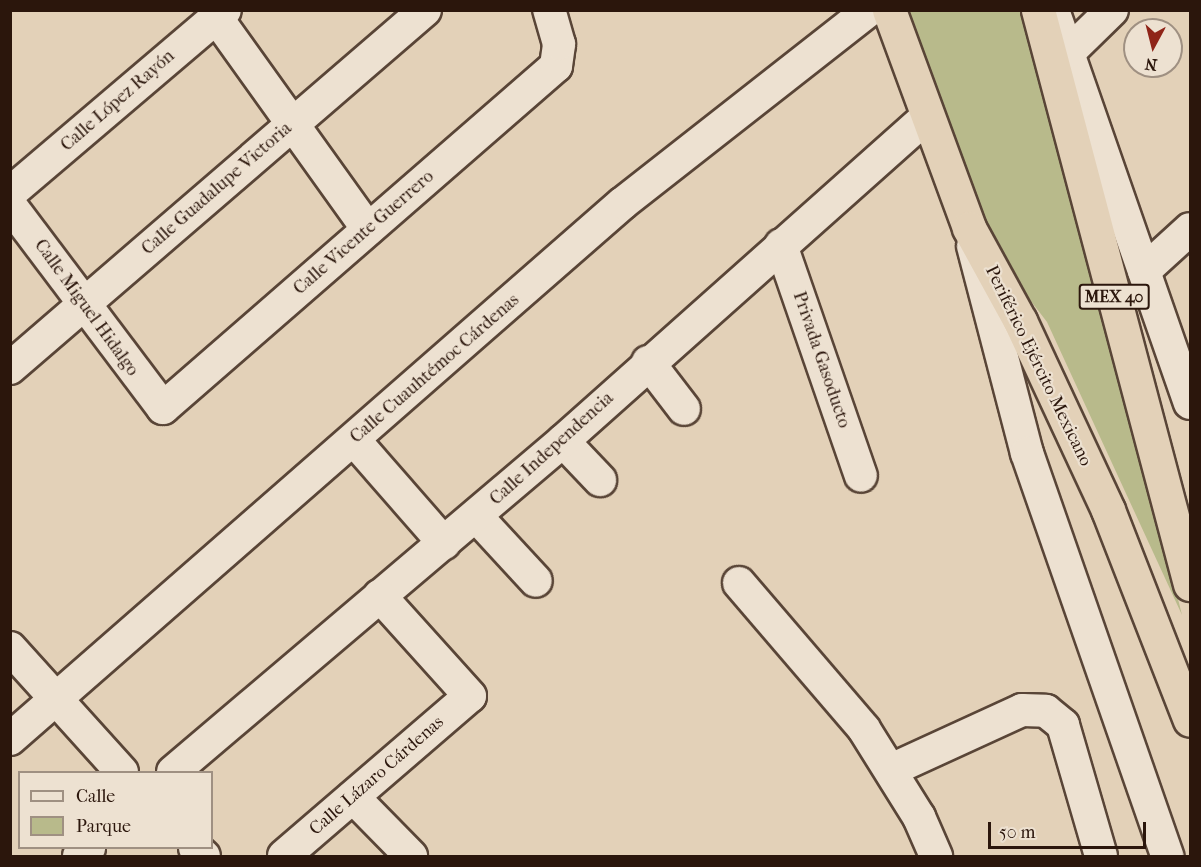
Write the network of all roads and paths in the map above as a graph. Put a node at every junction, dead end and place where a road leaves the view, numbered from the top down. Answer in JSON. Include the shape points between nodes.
{"nodes":[{"id":1,"x":425,"y":10,"type":"edge"},
{"id":2,"x":549,"y":10,"type":"edge"},
{"id":3,"x":869,"y":10,"type":"edge"},
{"id":4,"x":889,"y":10,"type":"edge"},
{"id":5,"x":1038,"y":10,"type":"edge"},
{"id":6,"x":1053,"y":10,"type":"edge"},
{"id":7,"x":1113,"y":10,"type":"edge"},
{"id":8,"x":221,"y":14,"type":"edge"},
{"id":9,"x":1069,"y":52,"type":"junction"},
{"id":10,"x":925,"y":118,"type":"junction"},
{"id":11,"x":292,"y":125,"type":"junction"},
{"id":12,"x":10,"y":193,"type":"edge"},
{"id":13,"x":10,"y":205,"type":"edge"},
{"id":14,"x":969,"y":228,"type":"junction"},
{"id":15,"x":368,"y":229,"type":"junction"},
{"id":16,"x":1191,"y":229,"type":"edge"},
{"id":17,"x":781,"y":245,"type":"junction"},
{"id":18,"x":1144,"y":271,"type":"junction"},
{"id":19,"x":83,"y":305,"type":"junction"},
{"id":20,"x":648,"y":362,"type":"junction"},
{"id":21,"x":10,"y":368,"type":"edge"},
{"id":22,"x":1191,"y":403,"type":"edge"},
{"id":23,"x":163,"y":408,"type":"joint"},
{"id":24,"x":684,"y":409,"type":"dead end"},
{"id":25,"x":354,"y":440,"type":"junction"},
{"id":26,"x":563,"y":441,"type":"junction"},
{"id":27,"x":861,"y":476,"type":"dead end"},
{"id":28,"x":600,"y":480,"type":"dead end"},
{"id":29,"x":476,"y":516,"type":"junction"},
{"id":30,"x":444,"y":543,"type":"junction"},
{"id":31,"x":536,"y":580,"type":"dead end"},
{"id":32,"x":739,"y":583,"type":"dead end"},
{"id":33,"x":1191,"y":584,"type":"edge"},
{"id":34,"x":380,"y":596,"type":"junction"},
{"id":35,"x":10,"y":648,"type":"edge"},
{"id":36,"x":53,"y":699,"type":"junction"},
{"id":37,"x":1191,"y":720,"type":"edge"},
{"id":38,"x":10,"y":739,"type":"edge"},
{"id":39,"x":891,"y":770,"type":"junction"},
{"id":40,"x":121,"y":771,"type":"edge"},
{"id":41,"x":174,"y":771,"type":"edge"},
{"id":42,"x":353,"y":797,"type":"junction"},
{"id":43,"x":284,"y":856,"type":"edge"},
{"id":44,"x":411,"y":856,"type":"edge"},
{"id":45,"x":936,"y":856,"type":"edge"},
{"id":46,"x":1101,"y":856,"type":"edge"},
{"id":47,"x":1167,"y":856,"type":"edge"}],
"edges":[{"from":1,"to":11,"type":"street","name":"Calle Guadalupe Victoria"},
{"from":2,"to":15,"type":"street","name":"Calle Vicente Guerrero","via":[[560,55],[556,66]]},
{"from":3,"to":25,"type":"street","name":"Calle Cuauhtémoc Cárdenas","via":[[623,203]]},
{"from":4,"to":10,"type":"highway","name":"Periférico Ejército Mexicano"},
{"from":5,"to":33,"type":"highway","number":"MEX 40"},
{"from":6,"to":9,"type":"street"},
{"from":7,"to":9,"type":"street"},
{"from":8,"to":11,"type":"street"},
{"from":8,"to":12,"type":"street","name":"Calle López Rayón"},
{"from":9,"to":18,"type":"street"},
{"from":10,"to":14,"type":"highway","name":"Periférico Ejército Mexicano"},
{"from":10,"to":17,"type":"street","name":"Calle Independencia"},
{"from":11,"to":15,"type":"street"},
{"from":11,"to":19,"type":"street","name":"Calle Guadalupe Victoria"},
{"from":13,"to":19,"type":"street","name":"Calle Miguel Hidalgo"},
{"from":14,"to":37,"type":"highway","name":"Periférico Ejército Mexicano","via":[[1020,321],[1108,510]]},
{"from":14,"to":47,"type":"street","via":[[1028,453]]},
{"from":15,"to":23,"type":"street","name":"Calle Vicente Guerrero"},
{"from":16,"to":18,"type":"street"},
{"from":17,"to":20,"type":"street","name":"Calle Independencia"},
{"from":17,"to":27,"type":"street","name":"Privada Gasoducto"},
{"from":18,"to":22,"type":"street"},
{"from":19,"to":21,"type":"street","name":"Calle Guadalupe Victoria"},
{"from":19,"to":23,"type":"street","name":"Calle Miguel Hidalgo"},
{"from":20,"to":24,"type":"street"},
{"from":20,"to":26,"type":"street","name":"Calle Independencia"},
{"from":25,"to":30,"type":"street"},
{"from":25,"to":36,"type":"street","name":"Calle Cuauhtémoc Cárdenas"},
{"from":26,"to":28,"type":"street"},
{"from":26,"to":29,"type":"street","name":"Calle Independencia"},
{"from":29,"to":30,"type":"street","name":"Calle Independencia"},
{"from":29,"to":31,"type":"street"},
{"from":30,"to":34,"type":"street","name":"Calle Independencia"},
{"from":32,"to":39,"type":"street","via":[[804,654]]},
{"from":34,"to":41,"type":"street","name":"Calle Independencia"},
{"from":34,"to":42,"type":"street","name":"Calle Lázaro Cárdenas","via":[[470,696]]},
{"from":35,"to":36,"type":"street"},
{"from":36,"to":38,"type":"street","name":"Calle Cuauhtémoc Cárdenas"},
{"from":36,"to":40,"type":"street"},
{"from":39,"to":45,"type":"street"},
{"from":39,"to":46,"type":"street","via":[[1022,710],[1046,711],[1063,725]]},
{"from":42,"to":43,"type":"street","name":"Calle Lázaro Cárdenas"},
{"from":42,"to":44,"type":"street"}]}
